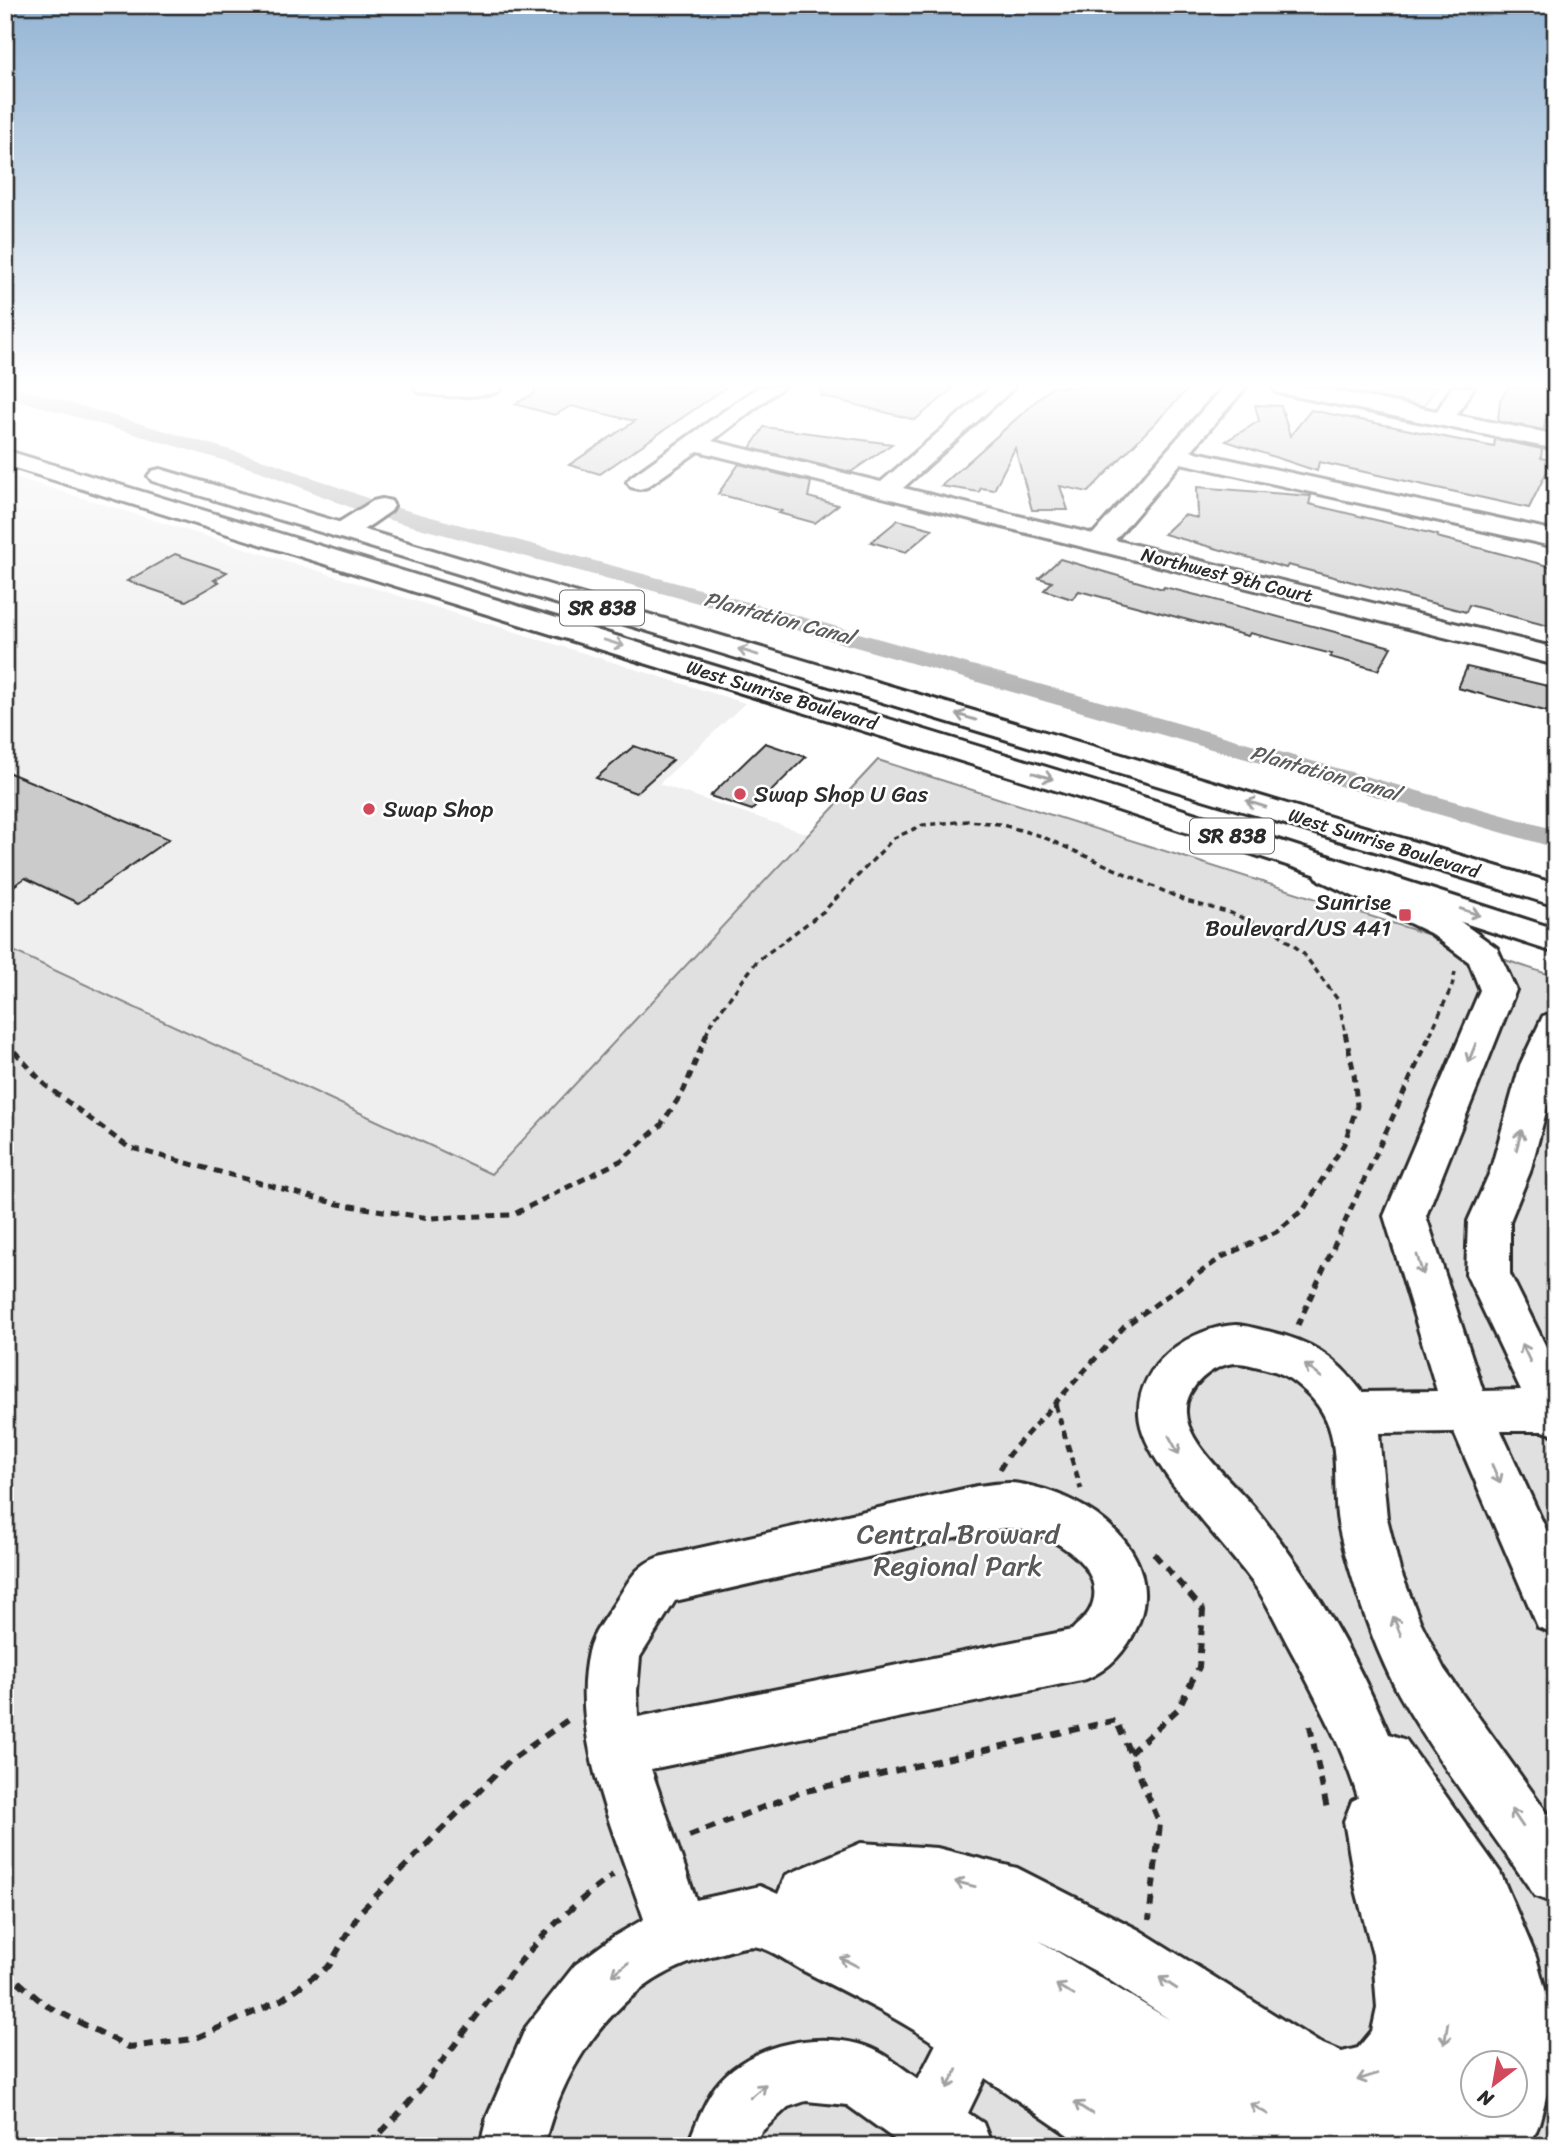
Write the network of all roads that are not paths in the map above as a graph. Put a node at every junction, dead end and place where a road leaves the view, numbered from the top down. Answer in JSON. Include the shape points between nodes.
{"nodes":[{"id":1,"x":104,"y":487,"type":"edge"},
{"id":2,"x":198,"y":487,"type":"edge"},
{"id":3,"x":871,"y":487,"type":"edge"},
{"id":4,"x":889,"y":487,"type":"edge"},
{"id":5,"x":1148,"y":487,"type":"edge"},
{"id":6,"x":1323,"y":487,"type":"edge"},
{"id":7,"x":885,"y":491,"type":"junction"},
{"id":8,"x":375,"y":510,"type":"dead end"},
{"id":9,"x":342,"y":531,"type":"junction"},
{"id":10,"x":1556,"y":539,"type":"edge"},
{"id":11,"x":1098,"y":544,"type":"junction"},
{"id":12,"x":314,"y":552,"type":"junction"},
{"id":13,"x":640,"y":620,"type":"junction"},
{"id":14,"x":1556,"y":657,"type":"edge"},
{"id":15,"x":1293,"y":855,"type":"junction"},
{"id":16,"x":1556,"y":895,"type":"edge"},
{"id":17,"x":1556,"y":941,"type":"edge"},
{"id":18,"x":1556,"y":1026,"type":"edge"},
{"id":19,"x":1468,"y":1412,"type":"junction"},
{"id":20,"x":1555,"y":1412,"type":"edge"},
{"id":21,"x":1350,"y":1413,"type":"junction"},
{"id":22,"x":1556,"y":1609,"type":"edge"},
{"id":23,"x":1331,"y":1716,"type":"junction"},
{"id":24,"x":619,"y":1748,"type":"junction"},
{"id":25,"x":1381,"y":1781,"type":"junction"},
{"id":26,"x":1556,"y":1875,"type":"edge"},
{"id":27,"x":783,"y":1906,"type":"junction"},
{"id":28,"x":678,"y":1933,"type":"junction"},
{"id":29,"x":974,"y":2034,"type":"junction"},
{"id":30,"x":1485,"y":2050,"type":"edge"},
{"id":31,"x":1522,"y":2050,"type":"edge"},
{"id":32,"x":1462,"y":2120,"type":"edge"},
{"id":33,"x":1508,"y":2120,"type":"edge"},
{"id":34,"x":944,"y":2135,"type":"edge"},
{"id":35,"x":720,"y":2145,"type":"edge"},
{"id":36,"x":512,"y":2146,"type":"edge"},
{"id":37,"x":1140,"y":2146,"type":"edge"},
{"id":38,"x":1214,"y":2146,"type":"edge"},
{"id":39,"x":1444,"y":2146,"type":"edge"},
{"id":40,"x":1493,"y":2146,"type":"edge"}],
"edges":[{"from":1,"to":12,"type":"main road","name":"West Sunrise Boulevard","number":"SR 838"},
{"from":2,"to":9,"type":"main road","name":"West Sunrise Boulevard","number":"SR 838"},
{"from":3,"to":7,"type":"main road","name":"Northwest 9th Court"},
{"from":4,"to":7,"type":"main road"},
{"from":5,"to":11,"type":"main road"},
{"from":6,"to":10,"type":"main road"},
{"from":7,"to":11,"type":"main road","name":"Northwest 9th Court"},
{"from":8,"to":9,"type":"main road"},
{"from":9,"to":13,"type":"main road","name":"West Sunrise Boulevard","number":"SR 838"},
{"from":11,"to":14,"type":"main road","name":"Northwest 9th Court"},
{"from":12,"to":13,"type":"main road","via":[[353,549],[605,620]]},
{"from":12,"to":15,"type":"main road","name":"West Sunrise Boulevard","number":"SR 838","one_way":true},
{"from":16,"to":13,"type":"main road","name":"West Sunrise Boulevard","number":"SR 838","one_way":true},
{"from":15,"to":17,"type":"main road","name":"West Sunrise Boulevard","number":"SR 838","one_way":true},
{"from":15,"to":19,"type":"main road","one_way":true,"via":[[1443,925],[1484,956],[1498,990],[1405,1216]]},
{"from":20,"to":18,"type":"main road","one_way":true,"via":[[1489,1274],[1489,1221],[1510,1172],[1539,1065]]},
{"from":19,"to":20,"type":"main road"},
{"from":19,"to":21,"type":"main road"},
{"from":19,"to":22,"type":"main road","one_way":true},
{"from":21,"to":23,"type":"main road","one_way":true,"via":[[1310,1367],[1287,1355],[1237,1344],[1208,1350],[1183,1367],[1167,1388],[1162,1414],[1189,1469],[1277,1575]]},
{"from":26,"to":21,"type":"main road","one_way":true,"via":[[1425,1688],[1399,1633],[1362,1518],[1357,1437]]},
{"from":23,"to":25,"type":"main road"},
{"from":23,"to":27,"type":"main road","one_way":true,"via":[[1403,1955],[1408,2008],[1399,2046],[1377,2074],[1342,2084],[1296,2065],[1118,1951],[1017,1897],[937,1877],[861,1872]]},
{"from":23,"to":31,"type":"main road","via":[[1479,1893],[1506,1957],[1521,2014]]},
{"from":24,"to":24,"type":"main road","via":[[1086,1653],[1115,1616],[1117,1578],[1101,1548],[1075,1524],[1019,1506],[977,1509],[659,1581],[614,1650],[611,1715]]},
{"from":24,"to":28,"type":"main road","via":[[628,1790]]},
{"from":25,"to":27,"type":"main road","one_way":true,"via":[[1415,1888],[1439,1944],[1450,2007],[1440,2073],[1405,2118],[1346,2135],[1310,2136],[1265,2113],[984,1941],[900,1908]]},
{"from":25,"to":30,"type":"main road","via":[[1443,1887],[1470,1953],[1483,1997]]},
{"from":27,"to":28,"type":"main road"},
{"from":29,"to":27,"type":"main road","one_way":true},
{"from":27,"to":38,"type":"main road","via":[[969,1989]]},
{"from":28,"to":36,"type":"main road","one_way":true,"via":[[596,1986],[548,2049],[519,2117]]},
{"from":29,"to":34,"type":"main road","one_way":true},
{"from":37,"to":29,"type":"main road","one_way":true},
{"from":32,"to":39,"type":"main road"},
{"from":33,"to":40,"type":"main road"},
{"from":35,"to":34,"type":"main road","one_way":true,"via":[[738,2109],[769,2082],[806,2070],[858,2075]]}]}
